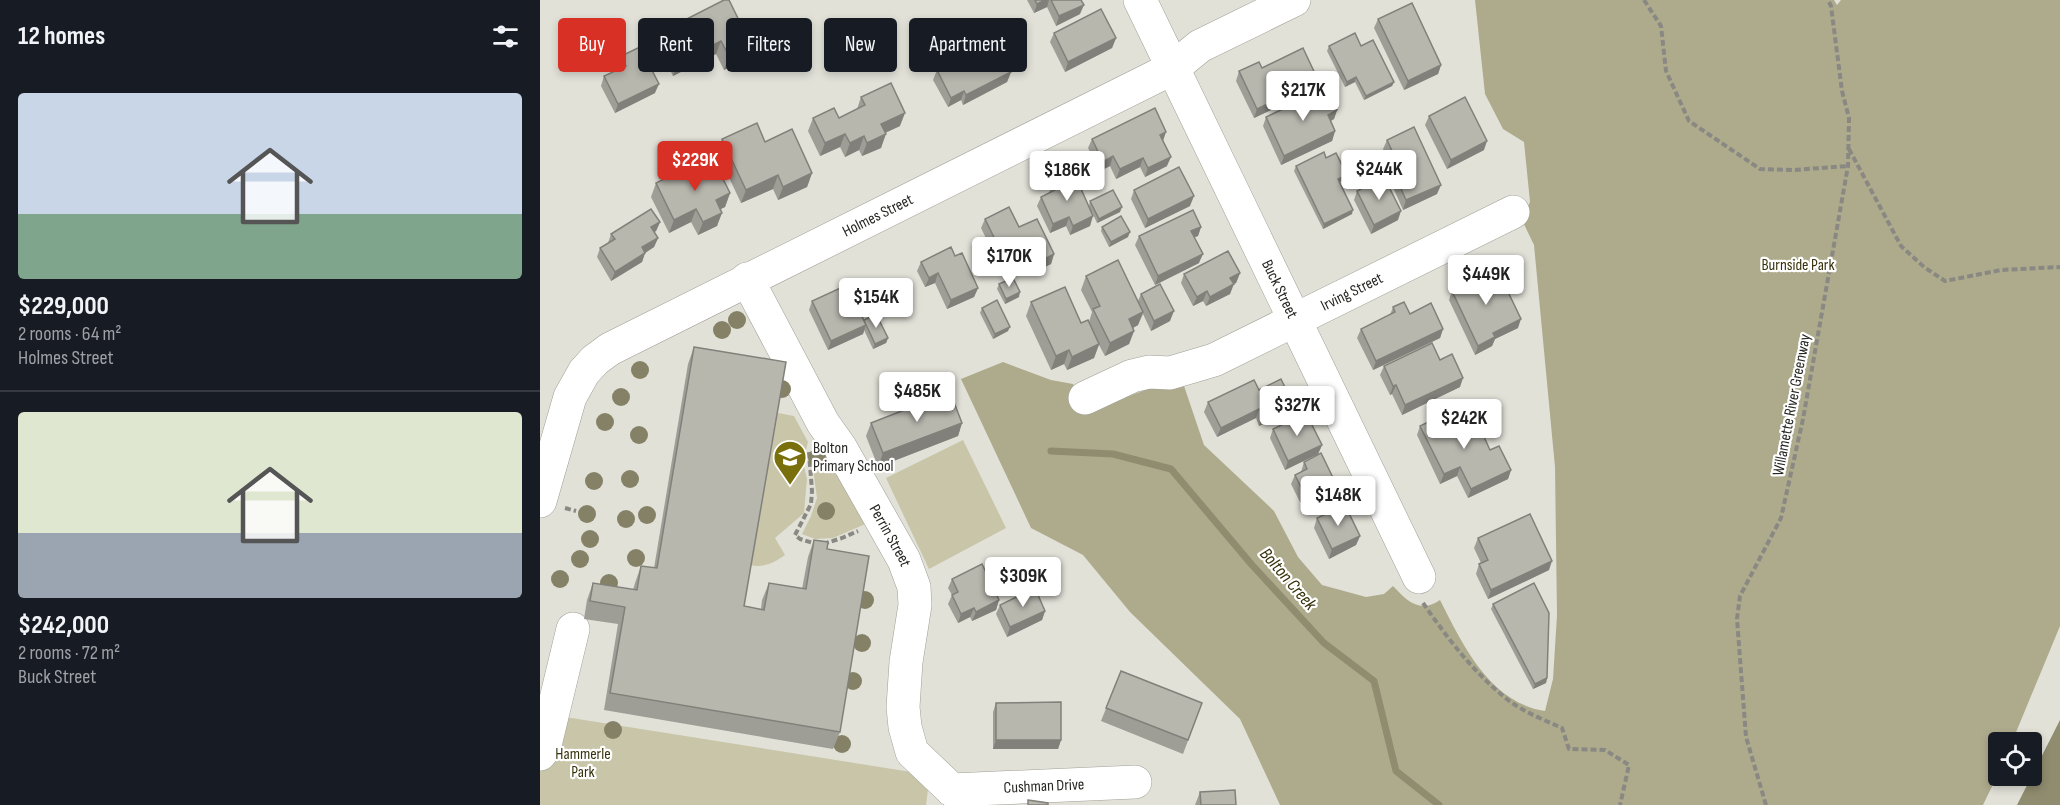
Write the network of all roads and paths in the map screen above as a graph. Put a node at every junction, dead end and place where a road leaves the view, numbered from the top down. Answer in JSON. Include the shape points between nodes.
{"nodes":[{"id":1,"x":1140,"y":0,"type":"edge"},
{"id":2,"x":1294,"y":0,"type":"edge"},
{"id":3,"x":1644,"y":0,"type":"edge"},
{"id":4,"x":1828,"y":0,"type":"edge"},
{"id":5,"x":1173,"y":68,"type":"junction"},
{"id":6,"x":1848,"y":148,"type":"junction"},
{"id":7,"x":1848,"y":166,"type":"junction"},
{"id":8,"x":1513,"y":212,"type":"dead end"},
{"id":9,"x":2060,"y":267,"type":"edge"},
{"id":10,"x":747,"y":279,"type":"junction"},
{"id":11,"x":1295,"y":321,"type":"junction"},
{"id":12,"x":1085,"y":398,"type":"dead end"},
{"id":13,"x":809,"y":450,"type":"dead end"},
{"id":14,"x":540,"y":501,"type":"edge"},
{"id":15,"x":864,"y":528,"type":"dead end"},
{"id":16,"x":1419,"y":587,"type":"joint"},
{"id":17,"x":573,"y":629,"type":"dead end"},
{"id":18,"x":540,"y":754,"type":"edge"},
{"id":19,"x":1135,"y":782,"type":"dead end"},
{"id":20,"x":951,"y":798,"type":"edge"},
{"id":21,"x":1620,"y":805,"type":"edge"},
{"id":22,"x":1766,"y":805,"type":"edge"}],
"edges":[{"from":1,"to":5,"type":"street","name":"Buck Street"},
{"from":2,"to":5,"type":"street","name":"Holmes Street","via":[[1200,46]]},
{"from":3,"to":7,"type":"path","via":[[1661,26],[1666,71],[1689,121],[1760,169]]},
{"from":4,"to":6,"type":"path","name":"Willamette River Greenway","via":[[1849,118]]},
{"from":5,"to":10,"type":"street","name":"Holmes Street"},
{"from":5,"to":11,"type":"street","name":"Buck Street"},
{"from":6,"to":7,"type":"path","name":"Willamette River Greenway"},
{"from":6,"to":9,"type":"path","via":[[1901,246],[1945,281],[2001,270]]},
{"from":7,"to":22,"type":"path","name":"Willamette River Greenway","via":[[1803,419],[1781,518],[1740,596],[1737,620],[1746,737]]},
{"from":8,"to":11,"type":"street","name":"Irving Street"},
{"from":10,"to":14,"type":"street","name":"Holmes Street","via":[[595,360],[570,397]]},
{"from":10,"to":20,"type":"street","name":"Perrin Street","via":[[911,577],[915,605],[906,662],[905,727],[912,752]]},
{"from":11,"to":12,"type":"street","name":"Irving Street","via":[[1215,360],[1170,373],[1132,376]]},
{"from":11,"to":16,"type":"street","name":"Buck Street"},
{"from":13,"to":15,"type":"path","via":[[811,504],[795,535],[811,544],[825,544]]},
{"from":16,"to":21,"type":"path","via":[[1451,644],[1509,701],[1562,728],[1569,749],[1605,750],[1629,765]]},
{"from":17,"to":18,"type":"street","via":[[558,698]]},
{"from":19,"to":20,"type":"street","name":"Cushman Drive"}]}
